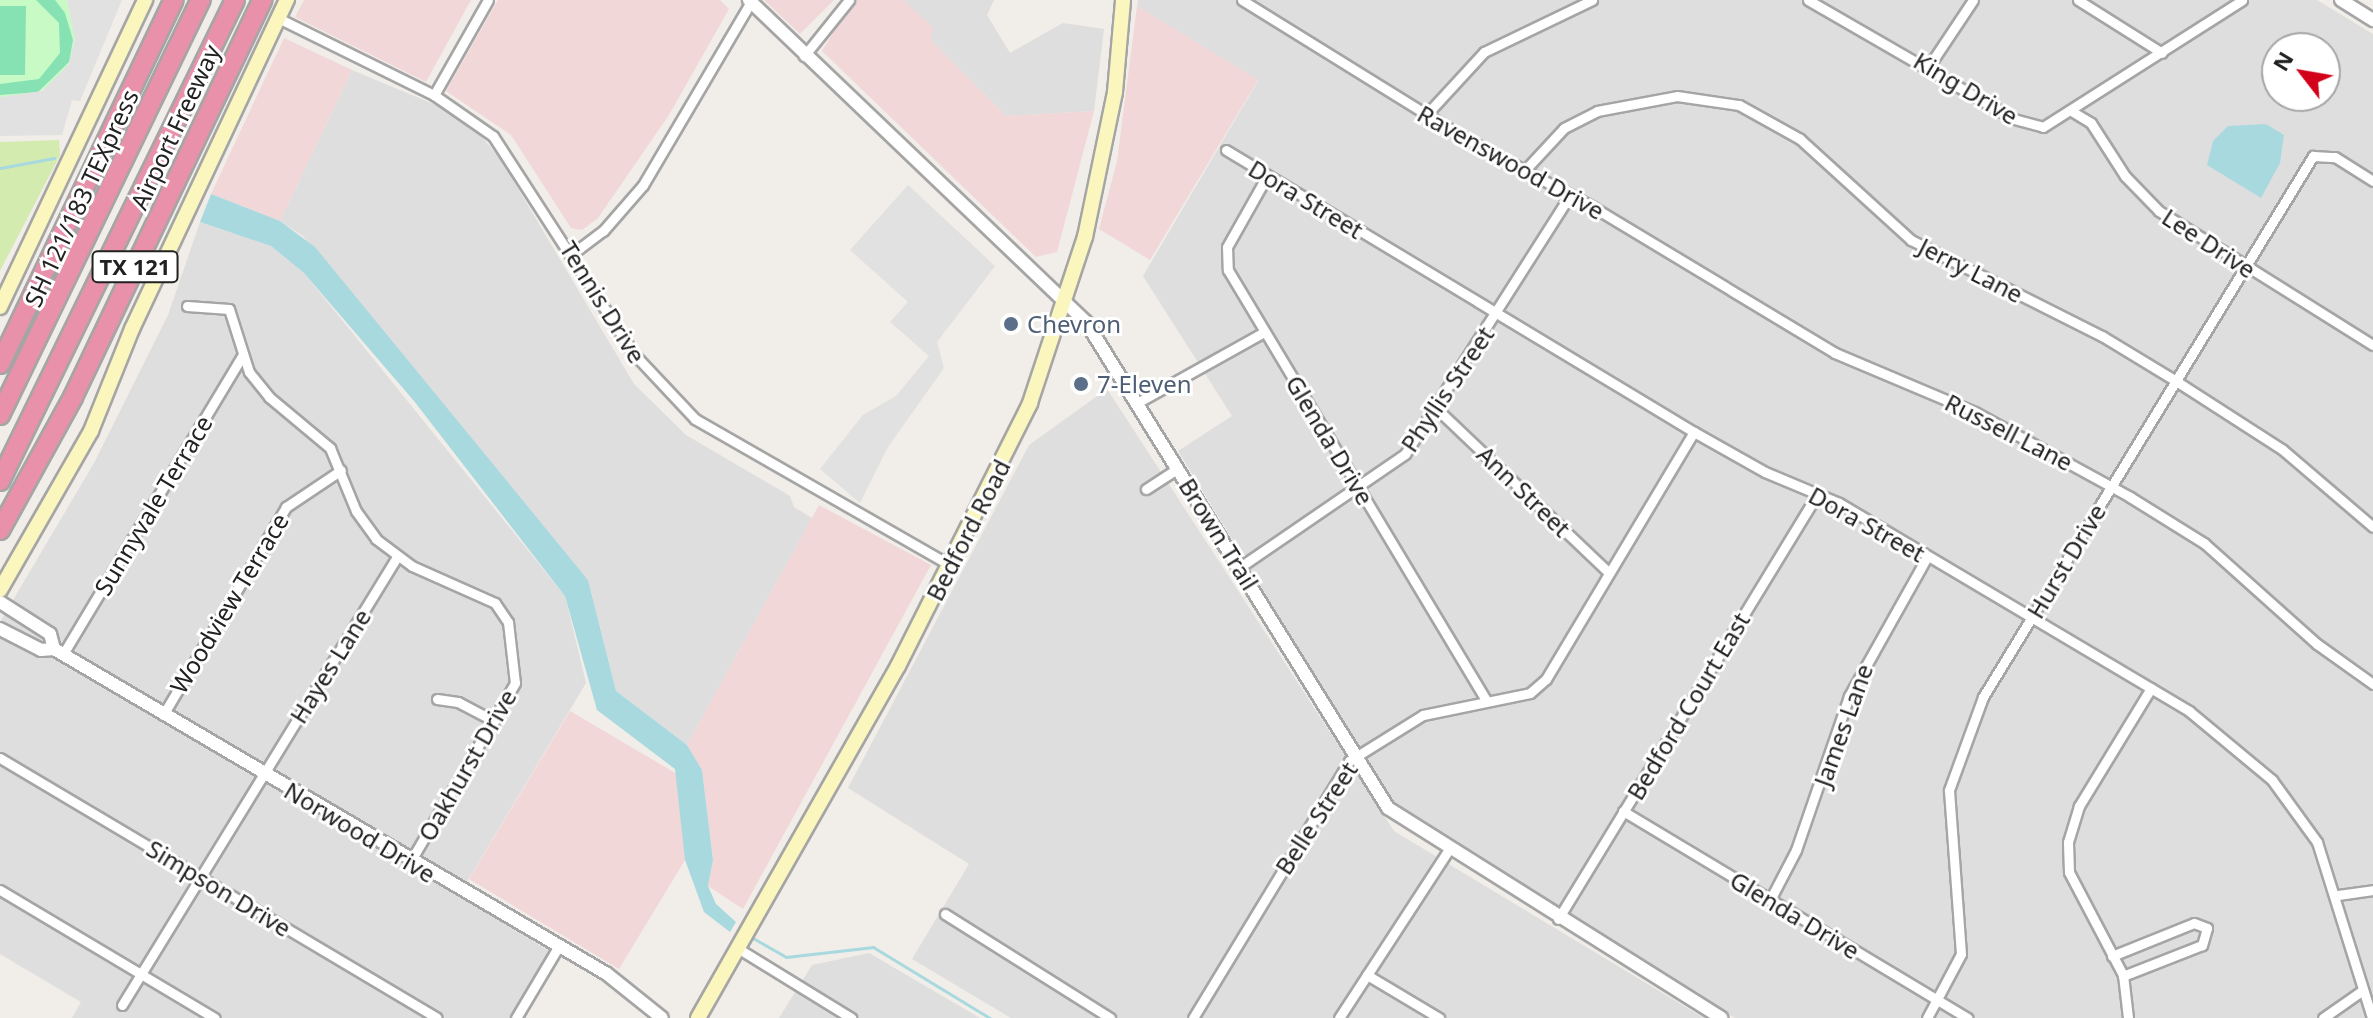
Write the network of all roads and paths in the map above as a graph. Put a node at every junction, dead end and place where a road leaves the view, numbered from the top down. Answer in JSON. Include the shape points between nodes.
{"nodes":[{"id":1,"x":145,"y":0,"type":"edge"},
{"id":2,"x":174,"y":0,"type":"edge"},
{"id":3,"x":201,"y":0,"type":"edge"},
{"id":4,"x":235,"y":0,"type":"edge"},
{"id":5,"x":262,"y":0,"type":"edge"},
{"id":6,"x":287,"y":0,"type":"edge"},
{"id":7,"x":488,"y":0,"type":"edge"},
{"id":8,"x":849,"y":0,"type":"edge"},
{"id":9,"x":1123,"y":0,"type":"edge"},
{"id":10,"x":1242,"y":0,"type":"edge"},
{"id":11,"x":1592,"y":0,"type":"edge"},
{"id":12,"x":1973,"y":0,"type":"edge"},
{"id":13,"x":2078,"y":0,"type":"edge"},
{"id":14,"x":2242,"y":0,"type":"edge"},
{"id":15,"x":2341,"y":0,"type":"edge"},
{"id":16,"x":750,"y":1,"type":"edge"},
{"id":17,"x":1812,"y":1,"type":"edge"},
{"id":18,"x":278,"y":18,"type":"junction"},
{"id":19,"x":2373,"y":20,"type":"edge"},
{"id":20,"x":2162,"y":53,"type":"junction"},
{"id":21,"x":804,"y":56,"type":"junction"},
{"id":22,"x":1929,"y":66,"type":"junction"},
{"id":23,"x":434,"y":95,"type":"junction"},
{"id":24,"x":2073,"y":112,"type":"junction"},
{"id":25,"x":1426,"y":115,"type":"junction"},
{"id":26,"x":1226,"y":150,"type":"dead end"},
{"id":27,"x":1525,"y":170,"type":"junction"},
{"id":28,"x":1267,"y":176,"type":"junction"},
{"id":29,"x":2373,"y":181,"type":"edge"},
{"id":30,"x":1570,"y":195,"type":"junction"},
{"id":31,"x":572,"y":254,"type":"junction"},
{"id":32,"x":2245,"y":267,"type":"junction"},
{"id":33,"x":1066,"y":301,"type":"junction"},
{"id":34,"x":187,"y":306,"type":"dead end"},
{"id":35,"x":0,"y":307,"type":"edge"},
{"id":36,"x":1497,"y":313,"type":"junction"},
{"id":37,"x":1782,"y":323,"type":"joint"},
{"id":38,"x":1264,"y":332,"type":"junction"},
{"id":39,"x":2373,"y":345,"type":"edge"},
{"id":40,"x":243,"y":355,"type":"junction"},
{"id":41,"x":0,"y":364,"type":"edge"},
{"id":42,"x":2176,"y":381,"type":"junction"},
{"id":43,"x":1137,"y":403,"type":"junction"},
{"id":44,"x":1438,"y":410,"type":"junction"},
{"id":45,"x":0,"y":415,"type":"edge"},
{"id":46,"x":1694,"y":432,"type":"junction"},
{"id":47,"x":1178,"y":468,"type":"junction"},
{"id":48,"x":341,"y":470,"type":"junction"},
{"id":49,"x":0,"y":481,"type":"edge"},
{"id":50,"x":2111,"y":486,"type":"junction"},
{"id":51,"x":1359,"y":488,"type":"junction"},
{"id":52,"x":1146,"y":489,"type":"dead end"},
{"id":53,"x":1817,"y":494,"type":"junction"},
{"id":54,"x":2373,"y":527,"type":"edge"},
{"id":55,"x":0,"y":530,"type":"edge"},
{"id":56,"x":397,"y":557,"type":"junction"},
{"id":57,"x":1927,"y":557,"type":"junction"},
{"id":58,"x":18,"y":561,"type":"junction"},
{"id":59,"x":0,"y":566,"type":"edge"},
{"id":60,"x":952,"y":566,"type":"junction"},
{"id":61,"x":1240,"y":567,"type":"junction"},
{"id":62,"x":1609,"y":573,"type":"junction"},
{"id":63,"x":0,"y":590,"type":"edge"},
{"id":64,"x":0,"y":602,"type":"edge"},
{"id":65,"x":2031,"y":619,"type":"junction"},
{"id":66,"x":0,"y":629,"type":"edge"},
{"id":67,"x":58,"y":651,"type":"junction"},
{"id":68,"x":2373,"y":684,"type":"edge"},
{"id":69,"x":2151,"y":688,"type":"junction"},
{"id":70,"x":437,"y":699,"type":"dead end"},
{"id":71,"x":1486,"y":700,"type":"junction"},
{"id":72,"x":163,"y":715,"type":"junction"},
{"id":73,"x":494,"y":721,"type":"junction"},
{"id":74,"x":1355,"y":756,"type":"junction"},
{"id":75,"x":0,"y":758,"type":"edge"},
{"id":76,"x":263,"y":774,"type":"junction"},
{"id":77,"x":1623,"y":811,"type":"junction"},
{"id":78,"x":1448,"y":851,"type":"junction"},
{"id":79,"x":410,"y":862,"type":"junction"},
{"id":80,"x":200,"y":877,"type":"junction"},
{"id":81,"x":0,"y":890,"type":"edge"},
{"id":82,"x":2373,"y":890,"type":"edge"},
{"id":83,"x":2338,"y":895,"type":"junction"},
{"id":84,"x":1770,"y":900,"type":"junction"},
{"id":85,"x":945,"y":914,"type":"dead end"},
{"id":86,"x":1558,"y":919,"type":"junction"},
{"id":87,"x":744,"y":940,"type":"junction"},
{"id":88,"x":557,"y":949,"type":"junction"},
{"id":89,"x":2112,"y":956,"type":"junction"},
{"id":90,"x":142,"y":974,"type":"junction"},
{"id":91,"x":1367,"y":975,"type":"junction"},
{"id":92,"x":2123,"y":976,"type":"junction"},
{"id":93,"x":2363,"y":990,"type":"junction"},
{"id":94,"x":1938,"y":1001,"type":"junction"},
{"id":95,"x":122,"y":1005,"type":"dead end"},
{"id":96,"x":215,"y":1018,"type":"edge"},
{"id":97,"x":437,"y":1018,"type":"edge"},
{"id":98,"x":516,"y":1018,"type":"edge"},
{"id":99,"x":662,"y":1018,"type":"edge"},
{"id":100,"x":698,"y":1018,"type":"edge"},
{"id":101,"x":851,"y":1018,"type":"edge"},
{"id":102,"x":1110,"y":1018,"type":"edge"},
{"id":103,"x":1193,"y":1018,"type":"edge"},
{"id":104,"x":1339,"y":1018,"type":"edge"},
{"id":105,"x":1439,"y":1018,"type":"edge"},
{"id":106,"x":1721,"y":1018,"type":"edge"},
{"id":107,"x":1927,"y":1018,"type":"edge"},
{"id":108,"x":1968,"y":1018,"type":"edge"},
{"id":109,"x":2128,"y":1018,"type":"edge"},
{"id":110,"x":2323,"y":1018,"type":"edge"},
{"id":111,"x":2372,"y":1018,"type":"edge"}],
"edges":[{"from":1,"to":35,"type":"main road"},
{"from":2,"to":41,"type":"highway","number":"TX 121"},
{"from":3,"to":45,"type":"highway","name":"SH 121/183 TEXpress"},
{"from":4,"to":49,"type":"highway"},
{"from":5,"to":55,"type":"highway","name":"Airport Freeway","number":"TX 121","via":[[73,397]]},
{"from":6,"to":18,"type":"main road","name":"Airport Freeway"},
{"from":7,"to":23,"type":"street"},
{"from":8,"to":21,"type":"street"},
{"from":9,"to":33,"type":"main road","name":"Bedford Road","via":[[1103,157]]},
{"from":10,"to":25,"type":"street","name":"Ravenswood Drive"},
{"from":11,"to":25,"type":"street","via":[[1484,52]]},
{"from":12,"to":22,"type":"street"},
{"from":13,"to":20,"type":"street"},
{"from":14,"to":20,"type":"street","name":"King Drive"},
{"from":15,"to":19,"type":"street"},
{"from":16,"to":21,"type":"street","name":"Brown Trail"},
{"from":16,"to":31,"type":"street","via":[[643,185],[603,231]]},
{"from":17,"to":22,"type":"street","name":"King Drive"},
{"from":18,"to":23,"type":"street","name":"Tennis Drive"},
{"from":18,"to":58,"type":"main road","name":"Airport Freeway","via":[[91,431]]},
{"from":20,"to":24,"type":"street","name":"King Drive"},
{"from":21,"to":33,"type":"street","name":"Brown Trail"},
{"from":22,"to":24,"type":"street","name":"King Drive","via":[[2035,127]]},
{"from":23,"to":31,"type":"street","name":"Tennis Drive","via":[[493,136]]},
{"from":24,"to":32,"type":"street","name":"Lee Drive","via":[[2091,123],[2144,199]]},
{"from":25,"to":27,"type":"street","name":"Ravenswood Drive"},
{"from":26,"to":28,"type":"street","name":"Dora Street"},
{"from":27,"to":30,"type":"street","name":"Ravenswood Drive"},
{"from":27,"to":42,"type":"street","name":"Jerry Lane","via":[[1564,128],[1597,111],[1677,96],[1739,105],[1800,139],[1911,240],[2102,336]]},
{"from":28,"to":36,"type":"street","name":"Dora Street"},
{"from":28,"to":38,"type":"street","name":"Glenda Drive","via":[[1225,259]]},
{"from":29,"to":32,"type":"street","name":"Hurst Drive","via":[[2335,157],[2313,156]]},
{"from":30,"to":36,"type":"street","name":"Phyllis Street"},
{"from":30,"to":37,"type":"street","name":"Ravenswood Drive"},
{"from":31,"to":60,"type":"street","name":"Tennis Drive","via":[[648,373],[695,419]]},
{"from":32,"to":39,"type":"street","name":"Lee Drive"},
{"from":32,"to":42,"type":"street","name":"Hurst Drive"},
{"from":33,"to":43,"type":"street","name":"Brown Trail"},
{"from":33,"to":60,"type":"main road","name":"Bedford Road","via":[[1030,403]]},
{"from":34,"to":40,"type":"street","name":"Oakhurst Drive","via":[[229,309]]},
{"from":36,"to":44,"type":"street","name":"Phyllis Street"},
{"from":36,"to":46,"type":"street","name":"Dora Street"},
{"from":37,"to":50,"type":"street","name":"Russell Lane","via":[[1835,353],[1975,412]]},
{"from":38,"to":43,"type":"street"},
{"from":38,"to":51,"type":"street","name":"Glenda Drive"},
{"from":40,"to":48,"type":"street","name":"Oakhurst Drive","via":[[259,385],[330,448]]},
{"from":40,"to":67,"type":"street","name":"Sunnyvale Terrace"},
{"from":42,"to":50,"type":"street","name":"Hurst Drive"},
{"from":42,"to":54,"type":"street","name":"Jerry Lane","via":[[2283,450]]},
{"from":43,"to":47,"type":"street","name":"Brown Trail"},
{"from":44,"to":51,"type":"street","name":"Phyllis Street","via":[[1405,454]]},
{"from":44,"to":62,"type":"street","name":"Ann Street"},
{"from":46,"to":53,"type":"street","name":"Dora Street"},
{"from":46,"to":62,"type":"street","name":"Belle Street"},
{"from":47,"to":52,"type":"street"},
{"from":47,"to":61,"type":"street","name":"Brown Trail"},
{"from":48,"to":56,"type":"street","name":"Oakhurst Drive","via":[[364,525]]},
{"from":48,"to":72,"type":"street","name":"Woodview Terrace","via":[[286,507]]},
{"from":50,"to":65,"type":"street","name":"Hurst Drive"},
{"from":50,"to":68,"type":"street","name":"Russell Lane","via":[[2204,543],[2317,644]]},
{"from":51,"to":61,"type":"street","name":"Phyllis Street"},
{"from":51,"to":71,"type":"street","name":"Glenda Drive"},
{"from":53,"to":57,"type":"street","name":"Dora Street"},
{"from":53,"to":77,"type":"street","name":"Bedford Court East"},
{"from":56,"to":73,"type":"street","name":"Oakhurst Drive","via":[[476,593],[503,612],[518,673]]},
{"from":56,"to":76,"type":"street","name":"Hayes Lane"},
{"from":57,"to":65,"type":"street","name":"Dora Street"},
{"from":57,"to":84,"type":"street","name":"James Lane","via":[[1855,681],[1796,850]]},
{"from":58,"to":59,"type":"main road"},
{"from":58,"to":63,"type":"main road","name":"Airport Freeway"},
{"from":60,"to":87,"type":"main road","name":"Bedford Road"},
{"from":61,"to":74,"type":"street","name":"Brown Trail"},
{"from":62,"to":71,"type":"street","name":"Belle Street","via":[[1539,687]]},
{"from":64,"to":67,"type":"street","name":"Norwood Drive","via":[[50,634]]},
{"from":65,"to":69,"type":"street","name":"Dora Street"},
{"from":65,"to":94,"type":"street","name":"Hurst Drive","via":[[1973,717],[1952,778],[1949,834],[1963,928],[1961,954]]},
{"from":66,"to":67,"type":"street","name":"Norwood Drive","via":[[41,650]]},
{"from":67,"to":72,"type":"street","name":"Norwood Drive"},
{"from":69,"to":83,"type":"street","name":"Dora Street","via":[[2189,711],[2272,780],[2317,842]]},
{"from":69,"to":89,"type":"street","via":[[2079,806],[2068,842],[2077,895]]},
{"from":70,"to":73,"type":"street","via":[[458,702]]},
{"from":71,"to":74,"type":"street","name":"Belle Street","via":[[1423,715]]},
{"from":72,"to":76,"type":"street","name":"Norwood Drive"},
{"from":73,"to":79,"type":"street","name":"Oakhurst Drive"},
{"from":74,"to":78,"type":"street","name":"Brown Trail","via":[[1388,808]]},
{"from":74,"to":103,"type":"street","name":"Belle Street"},
{"from":75,"to":80,"type":"street","name":"Simpson Drive"},
{"from":76,"to":79,"type":"street","name":"Norwood Drive"},
{"from":76,"to":80,"type":"street","name":"Hayes Lane"},
{"from":77,"to":84,"type":"street","name":"Glenda Drive"},
{"from":77,"to":86,"type":"street","name":"Bedford Court East"},
{"from":78,"to":86,"type":"street","name":"Brown Trail"},
{"from":78,"to":91,"type":"street"},
{"from":79,"to":88,"type":"street","name":"Norwood Drive"},
{"from":80,"to":90,"type":"street","name":"Hayes Lane"},
{"from":80,"to":97,"type":"street","name":"Simpson Drive"},
{"from":81,"to":90,"type":"street"},
{"from":82,"to":83,"type":"street"},
{"from":83,"to":93,"type":"street","name":"Dora Street"},
{"from":84,"to":94,"type":"street","name":"Glenda Drive"},
{"from":85,"to":102,"type":"street"},
{"from":86,"to":106,"type":"street","name":"Brown Trail"},
{"from":87,"to":100,"type":"main road","name":"Bedford Road"},
{"from":87,"to":101,"type":"street"},
{"from":88,"to":98,"type":"street"},
{"from":88,"to":99,"type":"street","name":"Norwood Drive","via":[[629,987]]},
{"from":89,"to":92,"type":"street"},
{"from":89,"to":92,"type":"street","via":[[2194,923],[2207,928],[2202,945]]},
{"from":90,"to":95,"type":"street"},
{"from":90,"to":96,"type":"street"},
{"from":91,"to":104,"type":"street"},
{"from":91,"to":105,"type":"street"},
{"from":92,"to":109,"type":"street"},
{"from":93,"to":110,"type":"street"},
{"from":93,"to":111,"type":"street","name":"Dora Street"},
{"from":94,"to":107,"type":"street","name":"Hurst Drive"},
{"from":94,"to":108,"type":"street","name":"Glenda Drive"}]}
